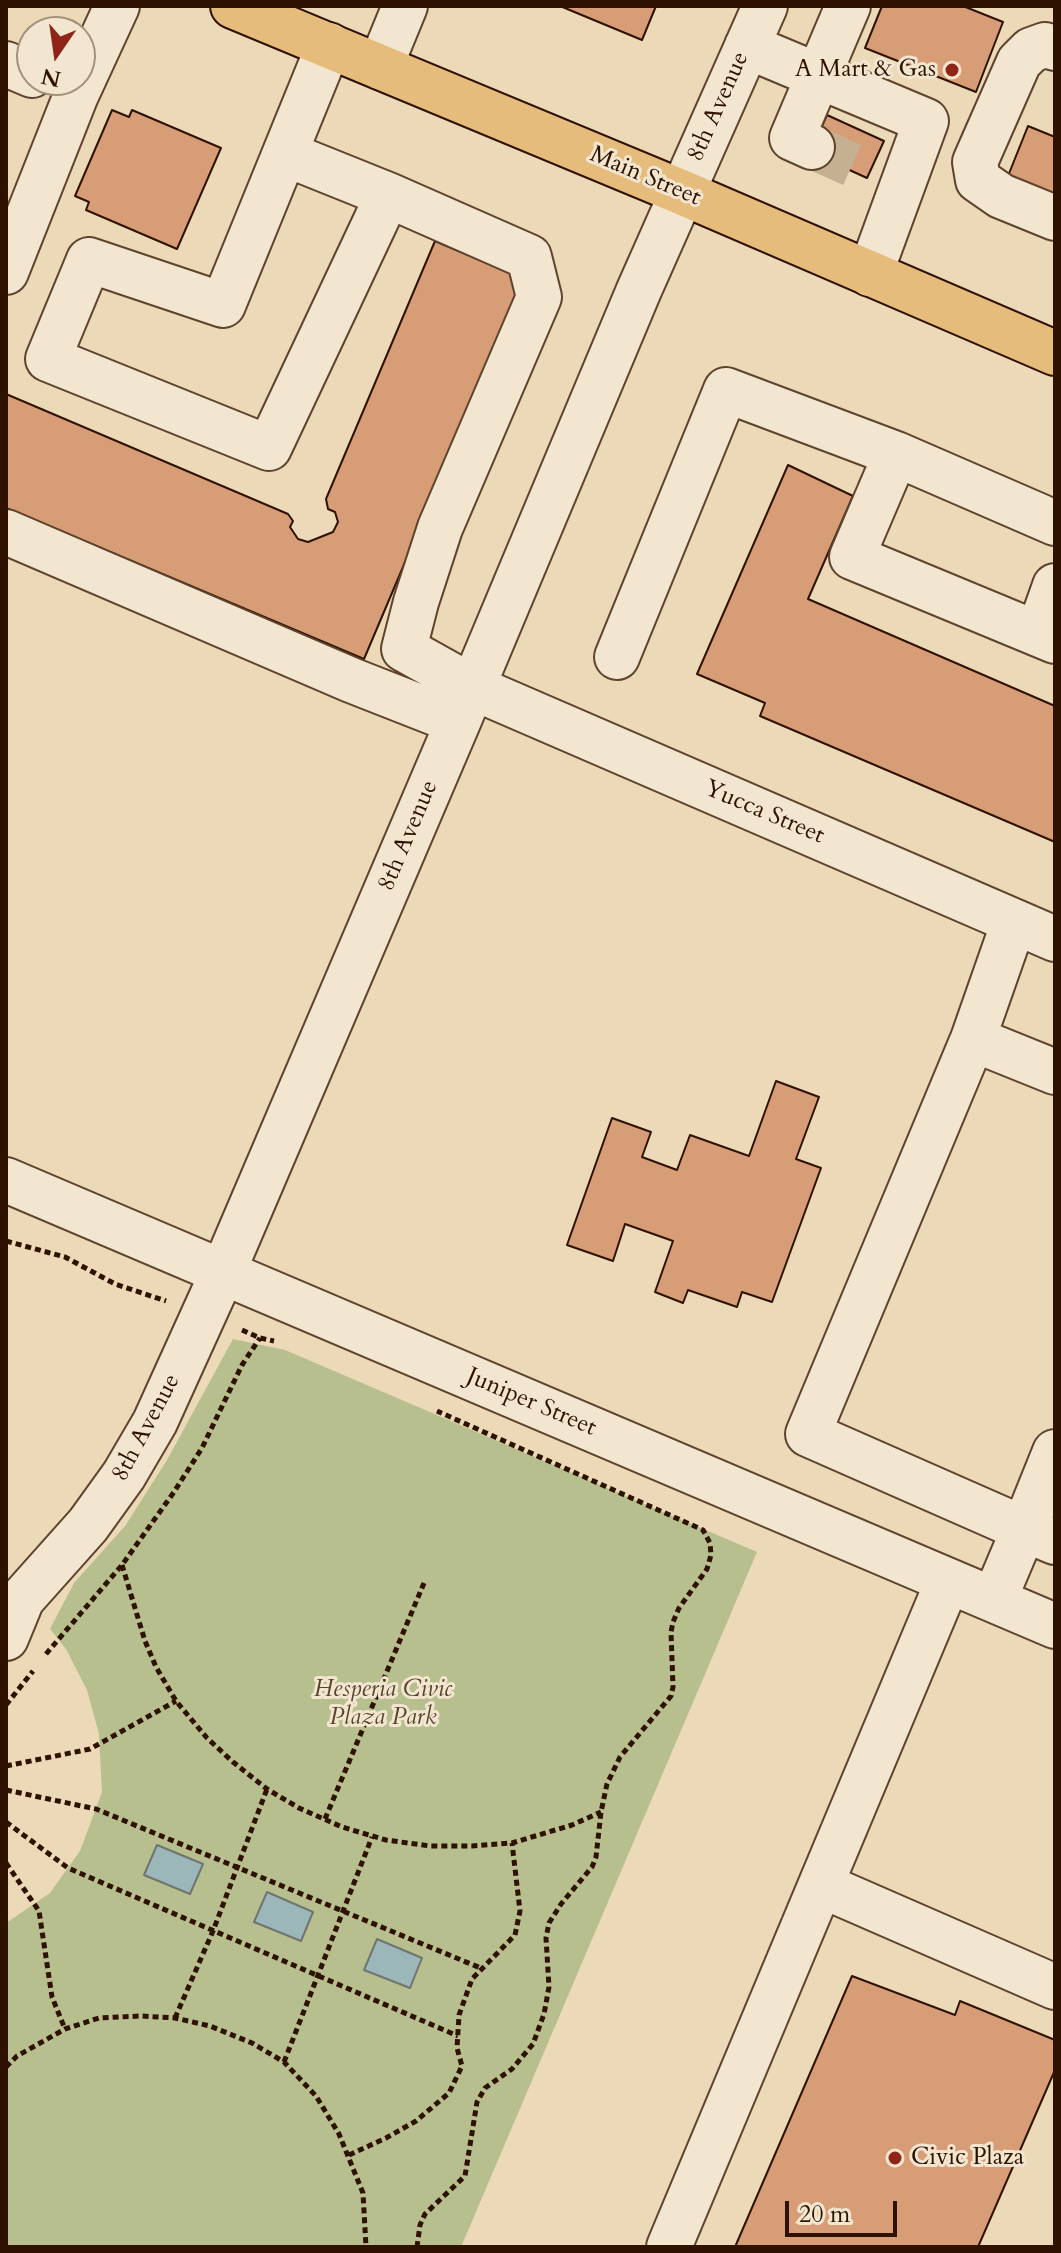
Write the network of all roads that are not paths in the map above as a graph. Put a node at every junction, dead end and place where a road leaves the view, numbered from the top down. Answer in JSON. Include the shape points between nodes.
{"nodes":[{"id":1,"x":117,"y":6,"type":"edge"},
{"id":2,"x":233,"y":6,"type":"edge"},
{"id":3,"x":405,"y":6,"type":"edge"},
{"id":4,"x":765,"y":6,"type":"edge"},
{"id":5,"x":848,"y":6,"type":"edge"},
{"id":6,"x":96,"y":35,"type":"edge"},
{"id":7,"x":329,"y":45,"type":"junction"},
{"id":8,"x":747,"y":46,"type":"junction"},
{"id":9,"x":1055,"y":48,"type":"edge"},
{"id":10,"x":380,"y":67,"type":"junction"},
{"id":11,"x":818,"y":76,"type":"junction"},
{"id":12,"x":56,"y":96,"type":"edge"},
{"id":13,"x":812,"y":147,"type":"tunnel mouth"},
{"id":14,"x":286,"y":154,"type":"junction"},
{"id":15,"x":681,"y":192,"type":"junction"},
{"id":16,"x":388,"y":195,"type":"junction"},
{"id":17,"x":1055,"y":218,"type":"edge"},
{"id":18,"x":6,"y":272,"type":"edge"},
{"id":19,"x":870,"y":274,"type":"junction"},
{"id":20,"x":1055,"y":353,"type":"edge"},
{"id":21,"x":896,"y":454,"type":"junction"},
{"id":22,"x":1055,"y":523,"type":"edge"},
{"id":23,"x":6,"y":532,"type":"edge"},
{"id":24,"x":1055,"y":586,"type":"edge"},
{"id":25,"x":1046,"y":637,"type":"edge"},
{"id":26,"x":617,"y":657,"type":"dead end"},
{"id":27,"x":465,"y":705,"type":"junction"},
{"id":28,"x":1014,"y":922,"type":"junction"},
{"id":29,"x":1055,"y":939,"type":"edge"},
{"id":30,"x":973,"y":1039,"type":"junction"},
{"id":31,"x":1055,"y":1072,"type":"edge"},
{"id":32,"x":6,"y":1180,"type":"edge"},
{"id":33,"x":223,"y":1272,"type":"junction"},
{"id":34,"x":1055,"y":1452,"type":"edge"},
{"id":35,"x":1039,"y":1536,"type":"edge"},
{"id":36,"x":948,"y":1581,"type":"junction"},
{"id":37,"x":994,"y":1600,"type":"junction"},
{"id":38,"x":1055,"y":1626,"type":"edge"},
{"id":39,"x":6,"y":1638,"type":"edge"},
{"id":40,"x":821,"y":1885,"type":"junction"},
{"id":41,"x":1055,"y":1987,"type":"edge"},
{"id":42,"x":669,"y":2247,"type":"edge"}],
"edges":[{"from":1,"to":6,"type":"street"},
{"from":2,"to":7,"type":"main road","name":"Main Street"},
{"from":3,"to":10,"type":"street"},
{"from":4,"to":8,"type":"street","name":"8th Avenue"},
{"from":5,"to":11,"type":"street"},
{"from":7,"to":10,"type":"main road","name":"Main Street"},
{"from":7,"to":14,"type":"street"},
{"from":8,"to":11,"type":"street"},
{"from":8,"to":15,"type":"street","name":"8th Avenue"},
{"from":9,"to":17,"type":"street","via":[[1031,50],[1019,62],[975,162],[978,180],[1001,196]]},
{"from":10,"to":15,"type":"main road","name":"Main Street"},
{"from":11,"to":13,"type":"street","via":[[792,138]]},
{"from":11,"to":19,"type":"street","via":[[926,121],[885,180]]},
{"from":12,"to":18,"type":"street"},
{"from":14,"to":16,"type":"street"},
{"from":14,"to":16,"type":"street","via":[[223,305],[89,260],[48,359],[269,448]]},
{"from":15,"to":19,"type":"main road","name":"Main Street"},
{"from":15,"to":27,"type":"street","name":"8th Avenue"},
{"from":16,"to":27,"type":"street","via":[[529,257],[539,297],[440,528],[404,649]]},
{"from":19,"to":20,"type":"main road","name":"Main Street"},
{"from":21,"to":22,"type":"street"},
{"from":21,"to":25,"type":"street","via":[[852,557]]},
{"from":21,"to":26,"type":"street","via":[[726,390]]},
{"from":23,"to":27,"type":"street","via":[[351,680]]},
{"from":24,"to":25,"type":"street"},
{"from":27,"to":28,"type":"street","name":"Yucca Street"},
{"from":27,"to":33,"type":"street","name":"8th Avenue"},
{"from":28,"to":29,"type":"street","name":"Yucca Street"},
{"from":28,"to":30,"type":"street"},
{"from":30,"to":31,"type":"street"},
{"from":30,"to":35,"type":"street","via":[[808,1434]]},
{"from":32,"to":33,"type":"street","name":"Juniper Street"},
{"from":33,"to":36,"type":"street","name":"Juniper Street"},
{"from":33,"to":39,"type":"street","name":"8th Avenue","via":[[155,1422],[124,1475],[22,1599]]},
{"from":34,"to":35,"type":"street"},
{"from":35,"to":37,"type":"street"},
{"from":36,"to":37,"type":"street","name":"Juniper Street"},
{"from":36,"to":40,"type":"street"},
{"from":37,"to":38,"type":"street","name":"Juniper Street"},
{"from":40,"to":41,"type":"street"},
{"from":40,"to":42,"type":"street"}]}
